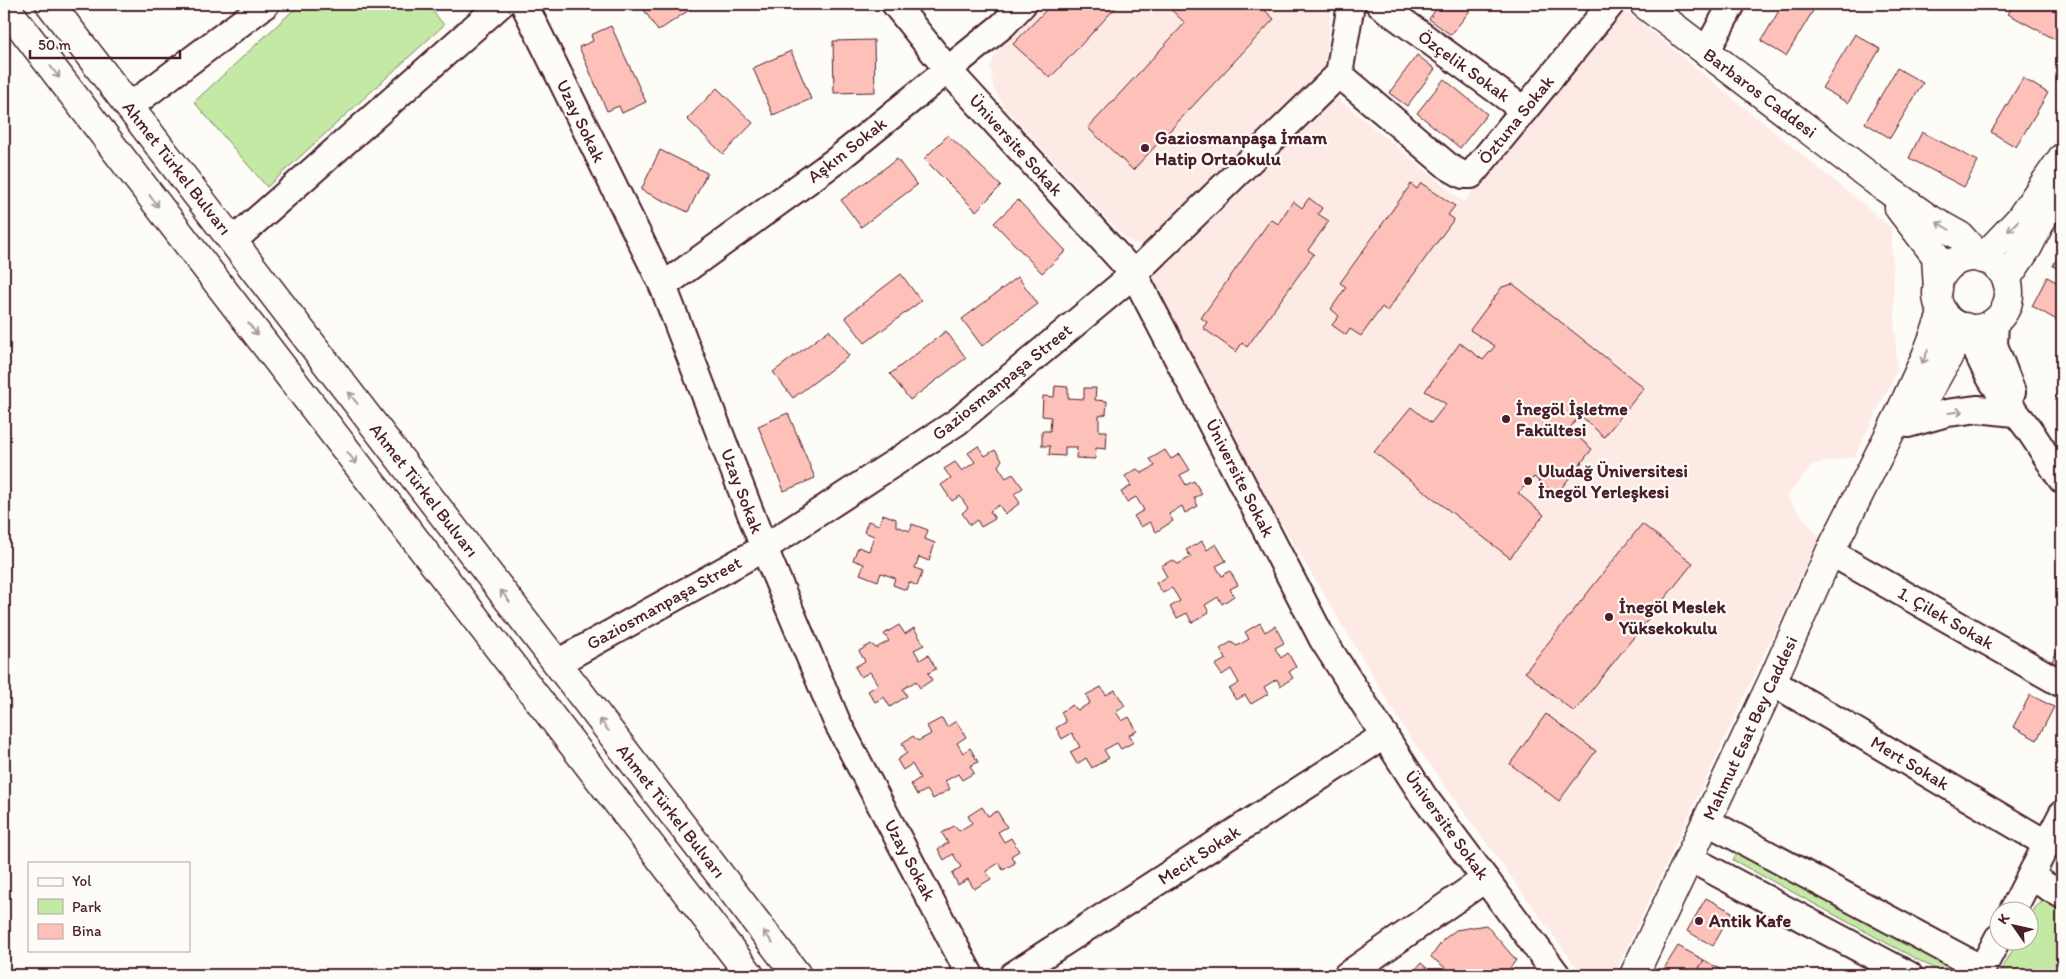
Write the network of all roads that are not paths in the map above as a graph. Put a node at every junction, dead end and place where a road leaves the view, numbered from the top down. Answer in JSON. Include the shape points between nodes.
{"nodes":[{"id":1,"x":50,"y":4,"type":"edge"},
{"id":2,"x":266,"y":4,"type":"edge"},
{"id":3,"x":500,"y":4,"type":"edge"},
{"id":4,"x":524,"y":4,"type":"edge"},
{"id":5,"x":895,"y":4,"type":"edge"},
{"id":6,"x":1023,"y":4,"type":"edge"},
{"id":7,"x":1351,"y":4,"type":"edge"},
{"id":8,"x":1378,"y":4,"type":"edge"},
{"id":9,"x":1611,"y":4,"type":"edge"},
{"id":10,"x":1644,"y":4,"type":"edge"},
{"id":11,"x":1732,"y":4,"type":"edge"},
{"id":12,"x":4,"y":5,"type":"edge"},
{"id":13,"x":1706,"y":52,"type":"junction"},
{"id":14,"x":947,"y":69,"type":"junction"},
{"id":15,"x":1339,"y":74,"type":"junction"},
{"id":16,"x":129,"y":107,"type":"junction"},
{"id":17,"x":1524,"y":110,"type":"junction"},
{"id":18,"x":2062,"y":158,"type":"edge"},
{"id":19,"x":2062,"y":179,"type":"edge"},
{"id":20,"x":1877,"y":182,"type":"junction"},
{"id":21,"x":233,"y":242,"type":"junction"},
{"id":22,"x":1981,"y":258,"type":"junction"},
{"id":23,"x":1134,"y":274,"type":"junction"},
{"id":24,"x":2006,"y":279,"type":"junction"},
{"id":25,"x":663,"y":286,"type":"junction"},
{"id":26,"x":1940,"y":300,"type":"junction"},
{"id":27,"x":1995,"y":321,"type":"junction"},
{"id":28,"x":1967,"y":328,"type":"junction"},
{"id":29,"x":2019,"y":418,"type":"junction"},
{"id":30,"x":1908,"y":424,"type":"junction"},
{"id":31,"x":2062,"y":480,"type":"edge"},
{"id":32,"x":1866,"y":481,"type":"junction"},
{"id":33,"x":764,"y":548,"type":"junction"},
{"id":34,"x":1830,"y":552,"type":"junction"},
{"id":35,"x":557,"y":663,"type":"junction"},
{"id":36,"x":1772,"y":682,"type":"junction"},
{"id":37,"x":2062,"y":684,"type":"edge"},
{"id":38,"x":1385,"y":735,"type":"junction"},
{"id":39,"x":2062,"y":814,"type":"edge"},
{"id":40,"x":1706,"y":821,"type":"junction"},
{"id":41,"x":2047,"y":844,"type":"junction"},
{"id":42,"x":1689,"y":858,"type":"junction"},
{"id":43,"x":2031,"y":877,"type":"junction"},
{"id":44,"x":1486,"y":879,"type":"junction"},
{"id":45,"x":2062,"y":895,"type":"edge"},
{"id":46,"x":2017,"y":902,"type":"edge"},
{"id":47,"x":1991,"y":952,"type":"edge"},
{"id":48,"x":1981,"y":972,"type":"edge"},
{"id":49,"x":750,"y":975,"type":"edge"},
{"id":50,"x":797,"y":975,"type":"edge"},
{"id":51,"x":970,"y":975,"type":"edge"},
{"id":52,"x":1013,"y":975,"type":"edge"},
{"id":53,"x":1347,"y":975,"type":"edge"},
{"id":54,"x":1557,"y":975,"type":"edge"},
{"id":55,"x":1634,"y":975,"type":"edge"},
{"id":56,"x":1909,"y":975,"type":"edge"}],
"edges":[{"from":1,"to":16,"type":"main road","name":"Ahmet Türkel Bulvarı"},
{"from":2,"to":16,"type":"street"},
{"from":3,"to":21,"type":"street"},
{"from":4,"to":25,"type":"street","name":"Uzay Sokak"},
{"from":5,"to":14,"type":"street","name":"Üniversite Sokak"},
{"from":6,"to":14,"type":"street","name":"Aşkın Sokak","via":[[1003,25]]},
{"from":7,"to":15,"type":"street"},
{"from":8,"to":17,"type":"street","name":"Özçelik Sokak"},
{"from":9,"to":17,"type":"street","name":"Öztuna Sokak"},
{"from":10,"to":13,"type":"main road","name":"Barbaros Caddesi"},
{"from":11,"to":13,"type":"street"},
{"from":12,"to":49,"type":"main road","one_way":true},
{"from":13,"to":20,"type":"main road","name":"Barbaros Caddesi"},
{"from":14,"to":23,"type":"street","name":"Üniversite Sokak"},
{"from":14,"to":25,"type":"street","name":"Aşkın Sokak","via":[[838,159]]},
{"from":15,"to":17,"type":"street","name":"Öztuna Sokak","via":[[1449,167],[1463,175],[1471,175]]},
{"from":15,"to":23,"type":"street","name":"Gaziosmanpaşa Street"},
{"from":16,"to":21,"type":"main road","name":"Ahmet Türkel Bulvarı"},
{"from":18,"to":22,"type":"main road","one_way":true,"via":[[2019,220]]},
{"from":19,"to":24,"type":"main road","via":[[2028,247]]},
{"from":22,"to":20,"type":"main road","one_way":true,"via":[[1960,236]]},
{"from":20,"to":26,"type":"main road","via":[[1936,256]]},
{"from":35,"to":21,"type":"main road","name":"Ahmet Türkel Bulvarı","one_way":true},
{"from":22,"to":24,"type":"main road","via":[[1991,261]]},
{"from":22,"to":26,"type":"main road","via":[[1968,257],[1947,268],[1941,278]]},
{"from":23,"to":33,"type":"street","name":"Gaziosmanpaşa Street","via":[[958,422]]},
{"from":23,"to":38,"type":"street","name":"Üniversite Sokak","via":[[1324,640]]},
{"from":24,"to":27,"type":"main road","via":[[2008,302]]},
{"from":25,"to":33,"type":"street","name":"Uzay Sokak"},
{"from":26,"to":28,"type":"main road","via":[[1950,320]]},
{"from":26,"to":32,"type":"main road","one_way":true,"via":[[1922,364]]},
{"from":27,"to":28,"type":"main road","via":[[1978,328]]},
{"from":27,"to":29,"type":"street","via":[[1994,345]]},
{"from":28,"to":29,"type":"street","via":[[1977,357]]},
{"from":28,"to":30,"type":"main road"},
{"from":30,"to":29,"type":"street","one_way":true,"via":[[1947,413],[1978,409]]},
{"from":29,"to":31,"type":"street"},
{"from":30,"to":32,"type":"main road"},
{"from":32,"to":34,"type":"main road","name":"Mahmut Esat Bey Caddesi"},
{"from":33,"to":35,"type":"street","name":"Gaziosmanpaşa Street"},
{"from":33,"to":51,"type":"street","name":"Uzay Sokak","via":[[837,722]]},
{"from":34,"to":36,"type":"main road","name":"Mahmut Esat Bey Caddesi"},
{"from":34,"to":37,"type":"street","name":"1. Çilek Sokak"},
{"from":50,"to":35,"type":"main road","name":"Ahmet Türkel Bulvarı","one_way":true},
{"from":36,"to":40,"type":"main road","name":"Mahmut Esat Bey Caddesi"},
{"from":36,"to":41,"type":"street","name":"Mert Sokak"},
{"from":38,"to":44,"type":"street","name":"Üniversite Sokak","via":[[1424,797]]},
{"from":38,"to":52,"type":"street","name":"Mecit Sokak"},
{"from":39,"to":41,"type":"street"},
{"from":40,"to":42,"type":"main road","name":"Mahmut Esat Bey Caddesi"},
{"from":40,"to":48,"type":"street"},
{"from":41,"to":43,"type":"street"},
{"from":42,"to":55,"type":"main road","name":"Mahmut Esat Bey Caddesi"},
{"from":42,"to":56,"type":"street"},
{"from":43,"to":45,"type":"street"},
{"from":43,"to":46,"type":"street"},
{"from":44,"to":53,"type":"street"},
{"from":44,"to":54,"type":"street","name":"Üniversite Sokak"},
{"from":47,"to":48,"type":"street"}]}
